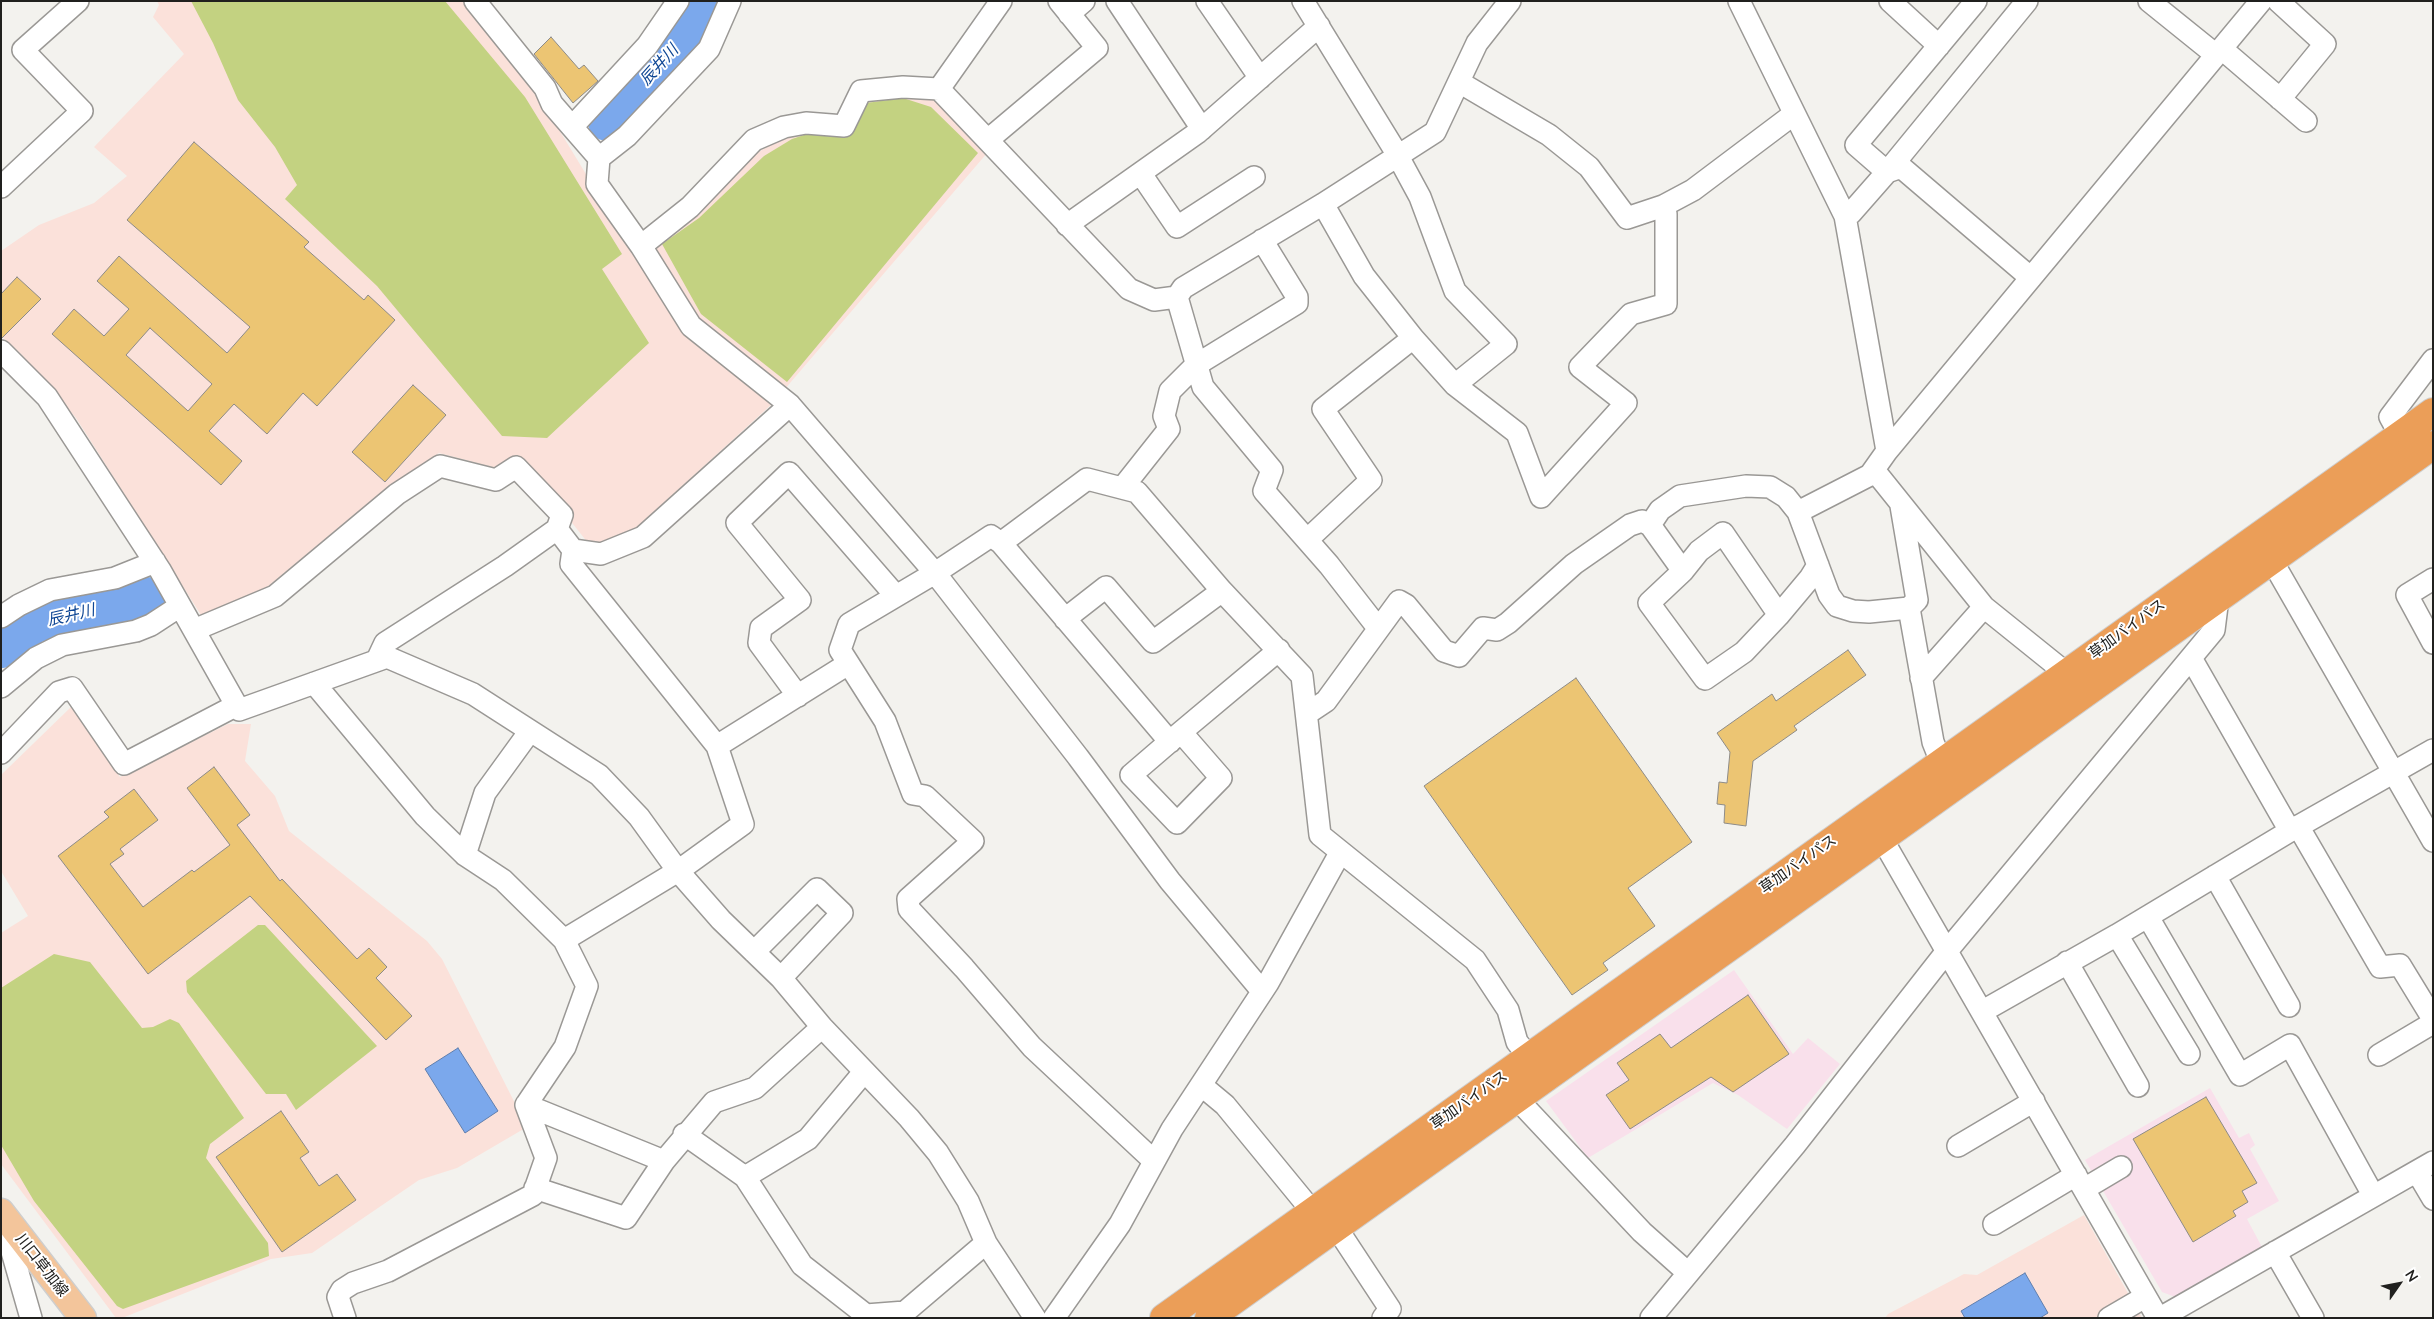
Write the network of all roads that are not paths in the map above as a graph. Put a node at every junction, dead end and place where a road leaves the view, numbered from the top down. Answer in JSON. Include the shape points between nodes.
{"nodes":[{"id":1,"x":78,"y":1,"type":"edge"},
{"id":2,"x":475,"y":1,"type":"edge"},
{"id":3,"x":678,"y":1,"type":"edge"},
{"id":4,"x":730,"y":1,"type":"edge"},
{"id":5,"x":1001,"y":1,"type":"edge"},
{"id":6,"x":1117,"y":1,"type":"edge"},
{"id":7,"x":1206,"y":1,"type":"edge"},
{"id":8,"x":1303,"y":1,"type":"edge"},
{"id":9,"x":1510,"y":1,"type":"edge"},
{"id":10,"x":1739,"y":1,"type":"edge"},
{"id":11,"x":1890,"y":1,"type":"edge"},
{"id":12,"x":1976,"y":1,"type":"edge"},
{"id":13,"x":2027,"y":1,"type":"edge"},
{"id":14,"x":2149,"y":1,"type":"edge"},
{"id":15,"x":2261,"y":1,"type":"edge"},
{"id":16,"x":2278,"y":1,"type":"edge"},
{"id":17,"x":1071,"y":5,"type":"edge"},
{"id":18,"x":1319,"y":26,"type":"junction"},
{"id":19,"x":1939,"y":46,"type":"junction"},
{"id":20,"x":2219,"y":52,"type":"junction"},
{"id":21,"x":1260,"y":78,"type":"junction"},
{"id":22,"x":1458,"y":82,"type":"junction"},
{"id":23,"x":939,"y":89,"type":"junction"},
{"id":24,"x":2280,"y":99,"type":"junction"},
{"id":25,"x":1794,"y":114,"type":"junction"},
{"id":26,"x":2306,"y":121,"type":"dead end"},
{"id":27,"x":572,"y":127,"type":"junction"},
{"id":28,"x":1202,"y":129,"type":"junction"},
{"id":29,"x":989,"y":139,"type":"junction"},
{"id":30,"x":1398,"y":157,"type":"junction"},
{"id":31,"x":599,"y":158,"type":"junction"},
{"id":32,"x":1887,"y":172,"type":"junction"},
{"id":33,"x":1141,"y":174,"type":"junction"},
{"id":34,"x":1254,"y":177,"type":"dead end"},
{"id":35,"x":1,"y":187,"type":"edge"},
{"id":36,"x":1323,"y":204,"type":"junction"},
{"id":37,"x":1663,"y":206,"type":"junction"},
{"id":38,"x":1845,"y":216,"type":"junction"},
{"id":39,"x":1067,"y":225,"type":"junction"},
{"id":40,"x":1262,"y":240,"type":"junction"},
{"id":41,"x":641,"y":246,"type":"junction"},
{"id":42,"x":2031,"y":278,"type":"junction"},
{"id":43,"x":1177,"y":297,"type":"junction"},
{"id":44,"x":1413,"y":338,"type":"junction"},
{"id":45,"x":1,"y":351,"type":"edge"},
{"id":46,"x":2433,"y":360,"type":"edge"},
{"id":47,"x":1196,"y":365,"type":"junction"},
{"id":48,"x":1455,"y":385,"type":"junction"},
{"id":49,"x":790,"y":405,"type":"junction"},
{"id":50,"x":2433,"y":412,"type":"edge"},
{"id":51,"x":2400,"y":435,"type":"junction"},
{"id":52,"x":2433,"y":445,"type":"edge"},
{"id":53,"x":1887,"y":451,"type":"junction"},
{"id":54,"x":1874,"y":470,"type":"junction"},
{"id":55,"x":1123,"y":487,"type":"junction"},
{"id":56,"x":1900,"y":504,"type":"junction"},
{"id":57,"x":1798,"y":512,"type":"junction"},
{"id":58,"x":1650,"y":525,"type":"junction"},
{"id":59,"x":556,"y":529,"type":"junction"},
{"id":60,"x":1307,"y":540,"type":"junction"},
{"id":61,"x":1002,"y":543,"type":"junction"},
{"id":62,"x":573,"y":550,"type":"junction"},
{"id":63,"x":2271,"y":560,"type":"junction"},
{"id":64,"x":155,"y":562,"type":"junction"},
{"id":65,"x":1818,"y":565,"type":"junction"},
{"id":66,"x":1683,"y":572,"type":"junction"},
{"id":67,"x":935,"y":573,"type":"junction"},
{"id":68,"x":2433,"y":579,"type":"edge"},
{"id":69,"x":1222,"y":591,"type":"junction"},
{"id":70,"x":896,"y":596,"type":"junction"},
{"id":71,"x":2218,"y":598,"type":"junction"},
{"id":72,"x":180,"y":606,"type":"junction"},
{"id":73,"x":1984,"y":607,"type":"junction"},
{"id":74,"x":1909,"y":608,"type":"junction"},
{"id":75,"x":1779,"y":615,"type":"junction"},
{"id":76,"x":1,"y":617,"type":"edge"},
{"id":77,"x":1065,"y":618,"type":"junction"},
{"id":78,"x":1378,"y":628,"type":"junction"},
{"id":79,"x":194,"y":630,"type":"junction"},
{"id":80,"x":2433,"y":643,"type":"edge"},
{"id":81,"x":1279,"y":650,"type":"junction"},
{"id":82,"x":2191,"y":658,"type":"junction"},
{"id":83,"x":377,"y":660,"type":"junction"},
{"id":84,"x":848,"y":664,"type":"junction"},
{"id":85,"x":2066,"y":673,"type":"junction"},
{"id":86,"x":1922,"y":678,"type":"junction"},
{"id":87,"x":314,"y":683,"type":"junction"},
{"id":88,"x":1,"y":687,"type":"edge"},
{"id":89,"x":798,"y":696,"type":"junction"},
{"id":90,"x":237,"y":706,"type":"junction"},
{"id":91,"x":1308,"y":713,"type":"junction"},
{"id":92,"x":530,"y":731,"type":"junction"},
{"id":93,"x":717,"y":746,"type":"junction"},
{"id":94,"x":2433,"y":750,"type":"edge"},
{"id":95,"x":1,"y":753,"type":"edge"},
{"id":96,"x":1941,"y":762,"type":"junction"},
{"id":97,"x":2392,"y":772,"type":"junction"},
{"id":98,"x":2294,"y":829,"type":"junction"},
{"id":99,"x":1881,"y":837,"type":"junction"},
{"id":100,"x":2433,"y":841,"type":"edge"},
{"id":101,"x":1340,"y":854,"type":"junction"},
{"id":102,"x":465,"y":855,"type":"junction"},
{"id":103,"x":678,"y":871,"type":"junction"},
{"id":104,"x":2215,"y":876,"type":"junction"},
{"id":105,"x":2148,"y":916,"type":"junction"},
{"id":106,"x":2117,"y":935,"type":"junction"},
{"id":107,"x":564,"y":940,"type":"junction"},
{"id":108,"x":1946,"y":951,"type":"junction"},
{"id":109,"x":754,"y":952,"type":"junction"},
{"id":110,"x":2067,"y":962,"type":"junction"},
{"id":111,"x":781,"y":978,"type":"junction"},
{"id":112,"x":1262,"y":992,"type":"junction"},
{"id":113,"x":2289,"y":1006,"type":"dead end"},
{"id":114,"x":1983,"y":1011,"type":"junction"},
{"id":115,"x":2433,"y":1021,"type":"edge"},
{"id":116,"x":822,"y":1026,"type":"junction"},
{"id":117,"x":2189,"y":1054,"type":"dead end"},
{"id":118,"x":2379,"y":1055,"type":"dead end"},
{"id":119,"x":1529,"y":1058,"type":"junction"},
{"id":120,"x":864,"y":1072,"type":"junction"},
{"id":121,"x":1547,"y":1078,"type":"junction"},
{"id":122,"x":1201,"y":1085,"type":"junction"},
{"id":123,"x":2138,"y":1086,"type":"dead end"},
{"id":124,"x":1518,"y":1100,"type":"junction"},
{"id":125,"x":2034,"y":1101,"type":"junction"},
{"id":126,"x":526,"y":1105,"type":"junction"},
{"id":127,"x":684,"y":1134,"type":"junction"},
{"id":128,"x":1958,"y":1146,"type":"dead end"},
{"id":129,"x":664,"y":1161,"type":"junction"},
{"id":130,"x":1154,"y":1161,"type":"junction"},
{"id":131,"x":2122,"y":1167,"type":"dead end"},
{"id":132,"x":2425,"y":1167,"type":"edge"},
{"id":133,"x":745,"y":1177,"type":"junction"},
{"id":134,"x":2080,"y":1182,"type":"junction"},
{"id":135,"x":536,"y":1188,"type":"junction"},
{"id":136,"x":2374,"y":1195,"type":"junction"},
{"id":137,"x":2433,"y":1199,"type":"edge"},
{"id":138,"x":1312,"y":1211,"type":"junction"},
{"id":139,"x":1,"y":1212,"type":"edge"},
{"id":140,"x":1,"y":1216,"type":"edge"},
{"id":141,"x":1994,"y":1224,"type":"dead end"},
{"id":142,"x":1336,"y":1227,"type":"junction"},
{"id":143,"x":986,"y":1243,"type":"junction"},
{"id":144,"x":2275,"y":1252,"type":"junction"},
{"id":145,"x":1688,"y":1273,"type":"junction"},
{"id":146,"x":2145,"y":1297,"type":"junction"},
{"id":147,"x":907,"y":1315,"type":"edge"},
{"id":148,"x":31,"y":1318,"type":"edge"},
{"id":149,"x":83,"y":1318,"type":"edge"},
{"id":150,"x":345,"y":1318,"type":"edge"},
{"id":151,"x":1035,"y":1318,"type":"edge"},
{"id":152,"x":1054,"y":1318,"type":"edge"},
{"id":153,"x":1164,"y":1318,"type":"edge"},
{"id":154,"x":1209,"y":1318,"type":"edge"},
{"id":155,"x":1383,"y":1318,"type":"edge"},
{"id":156,"x":1651,"y":1318,"type":"edge"},
{"id":157,"x":2109,"y":1318,"type":"edge"},
{"id":158,"x":2159,"y":1318,"type":"edge"},
{"id":159,"x":2313,"y":1318,"type":"edge"}],
"edges":[{"from":1,"to":35,"type":"street","via":[[23,50],[82,111]]},
{"from":2,"to":27,"type":"street"},
{"from":3,"to":27,"type":"street","via":[[647,46]]},
{"from":4,"to":31,"type":"street","via":[[709,49],[627,136]]},
{"from":5,"to":23,"type":"street"},
{"from":6,"to":28,"type":"street"},
{"from":7,"to":21,"type":"street"},
{"from":8,"to":18,"type":"street"},
{"from":9,"to":22,"type":"street","via":[[1476,43]]},
{"from":10,"to":25,"type":"street"},
{"from":11,"to":19,"type":"street"},
{"from":12,"to":19,"type":"street"},
{"from":13,"to":32,"type":"street"},
{"from":14,"to":20,"type":"street"},
{"from":15,"to":20,"type":"street"},
{"from":16,"to":24,"type":"street","via":[[2325,44]]},
{"from":17,"to":29,"type":"street","via":[[1097,48]]},
{"from":18,"to":21,"type":"street"},
{"from":18,"to":30,"type":"street"},
{"from":19,"to":32,"type":"street","via":[[1856,145]]},
{"from":20,"to":24,"type":"street"},
{"from":20,"to":42,"type":"street"},
{"from":21,"to":28,"type":"street"},
{"from":22,"to":30,"type":"street","via":[[1436,132]]},
{"from":22,"to":37,"type":"street","via":[[1549,135],[1589,167],[1627,218]]},
{"from":23,"to":29,"type":"street"},
{"from":23,"to":41,"type":"street","via":[[904,87],[861,91],[844,126],[806,123],[754,140],[690,207]]},
{"from":24,"to":26,"type":"street"},
{"from":25,"to":37,"type":"street","via":[[1693,190]]},
{"from":25,"to":38,"type":"street"},
{"from":27,"to":31,"type":"street"},
{"from":28,"to":33,"type":"street"},
{"from":29,"to":39,"type":"street"},
{"from":30,"to":36,"type":"street"},
{"from":30,"to":48,"type":"street","via":[[1420,197],[1455,291],[1506,344]]},
{"from":31,"to":41,"type":"street","via":[[597,184]]},
{"from":32,"to":38,"type":"street"},
{"from":32,"to":42,"type":"street","via":[[1901,167]]},
{"from":33,"to":34,"type":"street","via":[[1177,227]]},
{"from":33,"to":39,"type":"street"},
{"from":36,"to":40,"type":"street"},
{"from":36,"to":44,"type":"street","via":[[1364,276]]},
{"from":37,"to":48,"type":"street","via":[[1666,214],[1666,304],[1631,314],[1580,366],[1626,403],[1541,497],[1517,433]]},
{"from":38,"to":53,"type":"street"},
{"from":39,"to":43,"type":"street","via":[[1129,289],[1154,300]]},
{"from":40,"to":43,"type":"street","via":[[1183,288]]},
{"from":40,"to":47,"type":"street","via":[[1297,297],[1297,303]]},
{"from":41,"to":49,"type":"street","via":[[691,326]]},
{"from":42,"to":53,"type":"street"},
{"from":43,"to":47,"type":"street"},
{"from":44,"to":48,"type":"street"},
{"from":44,"to":60,"type":"street","via":[[1323,409],[1371,480]]},
{"from":45,"to":64,"type":"street","via":[[47,397]]},
{"from":46,"to":51,"type":"street","via":[[2390,417]]},
{"from":47,"to":55,"type":"street","via":[[1170,391],[1164,416],[1169,429]]},
{"from":47,"to":60,"type":"street","via":[[1203,386],[1272,470],[1264,491]]},
{"from":49,"to":62,"type":"street","via":[[643,537],[601,554]]},
{"from":49,"to":67,"type":"street"},
{"from":50,"to":51,"type":"highway","name":"草加バイパス"},
{"from":51,"to":85,"type":"highway","name":"草加バイパス"},
{"from":52,"to":63,"type":"highway","name":"草加バイパス"},
{"from":53,"to":54,"type":"street"},
{"from":54,"to":56,"type":"street"},
{"from":54,"to":57,"type":"street"},
{"from":55,"to":61,"type":"street","via":[[1086,480]]},
{"from":55,"to":69,"type":"street","via":[[1137,492]]},
{"from":56,"to":73,"type":"street"},
{"from":56,"to":74,"type":"street","via":[[1917,600]]},
{"from":57,"to":58,"type":"street","via":[[1786,497],[1770,487],[1746,486],[1680,496],[1660,510]]},
{"from":57,"to":65,"type":"street"},
{"from":58,"to":66,"type":"street"},
{"from":58,"to":78,"type":"street","via":[[1642,521],[1630,525],[1574,564],[1508,623],[1497,630],[1483,628],[1459,656],[1444,651],[1406,605],[1399,601]]},
{"from":59,"to":62,"type":"street"},
{"from":59,"to":79,"type":"street","via":[[562,515],[516,467],[496,480],[440,466],[397,494],[275,596]]},
{"from":59,"to":83,"type":"street","via":[[385,643]]},
{"from":60,"to":78,"type":"street"},
{"from":61,"to":67,"type":"street","via":[[991,536]]},
{"from":61,"to":77,"type":"street"},
{"from":62,"to":93,"type":"street","via":[[570,564]]},
{"from":63,"to":71,"type":"highway","name":"草加バイパス"},
{"from":63,"to":97,"type":"street"},
{"from":64,"to":72,"type":"street"},
{"from":64,"to":76,"type":"street","via":[[115,578],[50,590]]},
{"from":65,"to":74,"type":"street","via":[[1829,595],[1837,606],[1852,612]]},
{"from":65,"to":75,"type":"street"},
{"from":66,"to":75,"type":"street","via":[[1699,551],[1723,533]]},
{"from":66,"to":75,"type":"street","via":[[1649,603],[1705,679],[1744,652]]},
{"from":67,"to":70,"type":"street"},
{"from":67,"to":112,"type":"street","via":[[1170,881]]},
{"from":68,"to":80,"type":"street","via":[[2407,595]]},
{"from":69,"to":77,"type":"street","via":[[1152,642],[1106,587]]},
{"from":69,"to":81,"type":"street"},
{"from":70,"to":84,"type":"street","via":[[849,624],[840,650]]},
{"from":70,"to":89,"type":"street","via":[[789,473],[737,524],[800,600],[762,628],[759,643]]},
{"from":71,"to":82,"type":"street","via":[[2214,630]]},
{"from":71,"to":99,"type":"highway","name":"草加バイパス"},
{"from":72,"to":79,"type":"street"},
{"from":72,"to":88,"type":"street","via":[[136,631],[62,645],[36,658]]},
{"from":73,"to":85,"type":"street"},
{"from":73,"to":86,"type":"street"},
{"from":74,"to":86,"type":"street"},
{"from":77,"to":81,"type":"street","via":[[1175,737]]},
{"from":78,"to":91,"type":"street","via":[[1326,701]]},
{"from":79,"to":90,"type":"street"},
{"from":81,"to":91,"type":"street","via":[[1302,676]]},
{"from":82,"to":98,"type":"street"},
{"from":82,"to":108,"type":"street"},
{"from":83,"to":87,"type":"street"},
{"from":83,"to":92,"type":"street","via":[[387,657],[473,694]]},
{"from":84,"to":89,"type":"street"},
{"from":84,"to":130,"type":"street","via":[[885,721],[913,794],[925,796],[973,841],[908,899],[909,909],[1032,1047]]},
{"from":85,"to":96,"type":"highway","name":"草加バイパス"},
{"from":86,"to":96,"type":"street","via":[[1933,742]]},
{"from":87,"to":90,"type":"street","via":[[239,710]]},
{"from":87,"to":102,"type":"street","via":[[426,816]]},
{"from":89,"to":93,"type":"street"},
{"from":90,"to":95,"type":"street","via":[[124,764],[72,688],[59,692]]},
{"from":91,"to":101,"type":"street","via":[[1320,836]]},
{"from":92,"to":102,"type":"street","via":[[485,792]]},
{"from":92,"to":103,"type":"street","via":[[599,776],[639,817]]},
{"from":93,"to":103,"type":"street","via":[[743,824]]},
{"from":94,"to":97,"type":"street"},
{"from":96,"to":119,"type":"highway","name":"草加バイパス"},
{"from":97,"to":98,"type":"street"},
{"from":97,"to":100,"type":"street"},
{"from":98,"to":104,"type":"street"},
{"from":98,"to":115,"type":"street","via":[[2380,967],[2400,965]]},
{"from":99,"to":108,"type":"street"},
{"from":99,"to":121,"type":"highway","name":"草加バイパス"},
{"from":101,"to":112,"type":"street"},
{"from":101,"to":119,"type":"street","via":[[1475,960],[1508,1010],[1517,1042]]},
{"from":102,"to":107,"type":"street","via":[[503,880]]},
{"from":103,"to":107,"type":"street"},
{"from":103,"to":109,"type":"street"},
{"from":104,"to":105,"type":"street"},
{"from":104,"to":113,"type":"street"},
{"from":105,"to":106,"type":"street"},
{"from":105,"to":136,"type":"street","via":[[2240,1075],[2290,1046]]},
{"from":106,"to":110,"type":"street"},
{"from":106,"to":117,"type":"street"},
{"from":107,"to":126,"type":"street","via":[[587,986],[565,1047]]},
{"from":108,"to":114,"type":"street"},
{"from":108,"to":145,"type":"street","via":[[1795,1145]]},
{"from":109,"to":111,"type":"street"},
{"from":109,"to":111,"type":"street","via":[[817,889],[842,913]]},
{"from":110,"to":114,"type":"street"},
{"from":110,"to":123,"type":"street"},
{"from":111,"to":116,"type":"street"},
{"from":112,"to":122,"type":"street"},
{"from":114,"to":125,"type":"street"},
{"from":115,"to":118,"type":"street"},
{"from":116,"to":120,"type":"street"},
{"from":116,"to":127,"type":"street","via":[[755,1088],[714,1102]]},
{"from":119,"to":121,"type":"street"},
{"from":119,"to":138,"type":"highway","name":"草加バイパス"},
{"from":120,"to":133,"type":"street","via":[[808,1139]]},
{"from":120,"to":143,"type":"street","via":[[938,1153],[968,1201]]},
{"from":121,"to":124,"type":"highway","name":"草加バイパス"},
{"from":122,"to":130,"type":"street"},
{"from":122,"to":138,"type":"street","via":[[1225,1105]]},
{"from":124,"to":142,"type":"highway","name":"草加バイパス"},
{"from":124,"to":145,"type":"street","via":[[1642,1232]]},
{"from":125,"to":128,"type":"street"},
{"from":125,"to":134,"type":"street"},
{"from":126,"to":129,"type":"street"},
{"from":126,"to":135,"type":"street","via":[[546,1158]]},
{"from":127,"to":129,"type":"street"},
{"from":127,"to":133,"type":"street"},
{"from":129,"to":135,"type":"street","via":[[626,1218]]},
{"from":130,"to":152,"type":"street","via":[[1120,1224]]},
{"from":131,"to":134,"type":"street"},
{"from":132,"to":136,"type":"street"},
{"from":132,"to":137,"type":"street"},
{"from":133,"to":147,"type":"street","via":[[802,1265],[866,1315]]},
{"from":134,"to":141,"type":"street"},
{"from":134,"to":146,"type":"street"},
{"from":135,"to":150,"type":"street","via":[[533,1195],[388,1271],[342,1290],[338,1297]]},
{"from":136,"to":144,"type":"street"},
{"from":138,"to":153,"type":"highway","name":"草加バイパス"},
{"from":139,"to":149,"type":"main road","name":"川口草加線"},
{"from":140,"to":148,"type":"street"},
{"from":142,"to":154,"type":"highway","name":"草加バイパス"},
{"from":142,"to":155,"type":"street","via":[[1390,1309]]},
{"from":143,"to":147,"type":"street"},
{"from":143,"to":151,"type":"street"},
{"from":144,"to":158,"type":"street","via":[[2245,1259]]},
{"from":144,"to":159,"type":"street"},
{"from":145,"to":156,"type":"street"},
{"from":146,"to":157,"type":"street"},
{"from":146,"to":158,"type":"street"}]}
